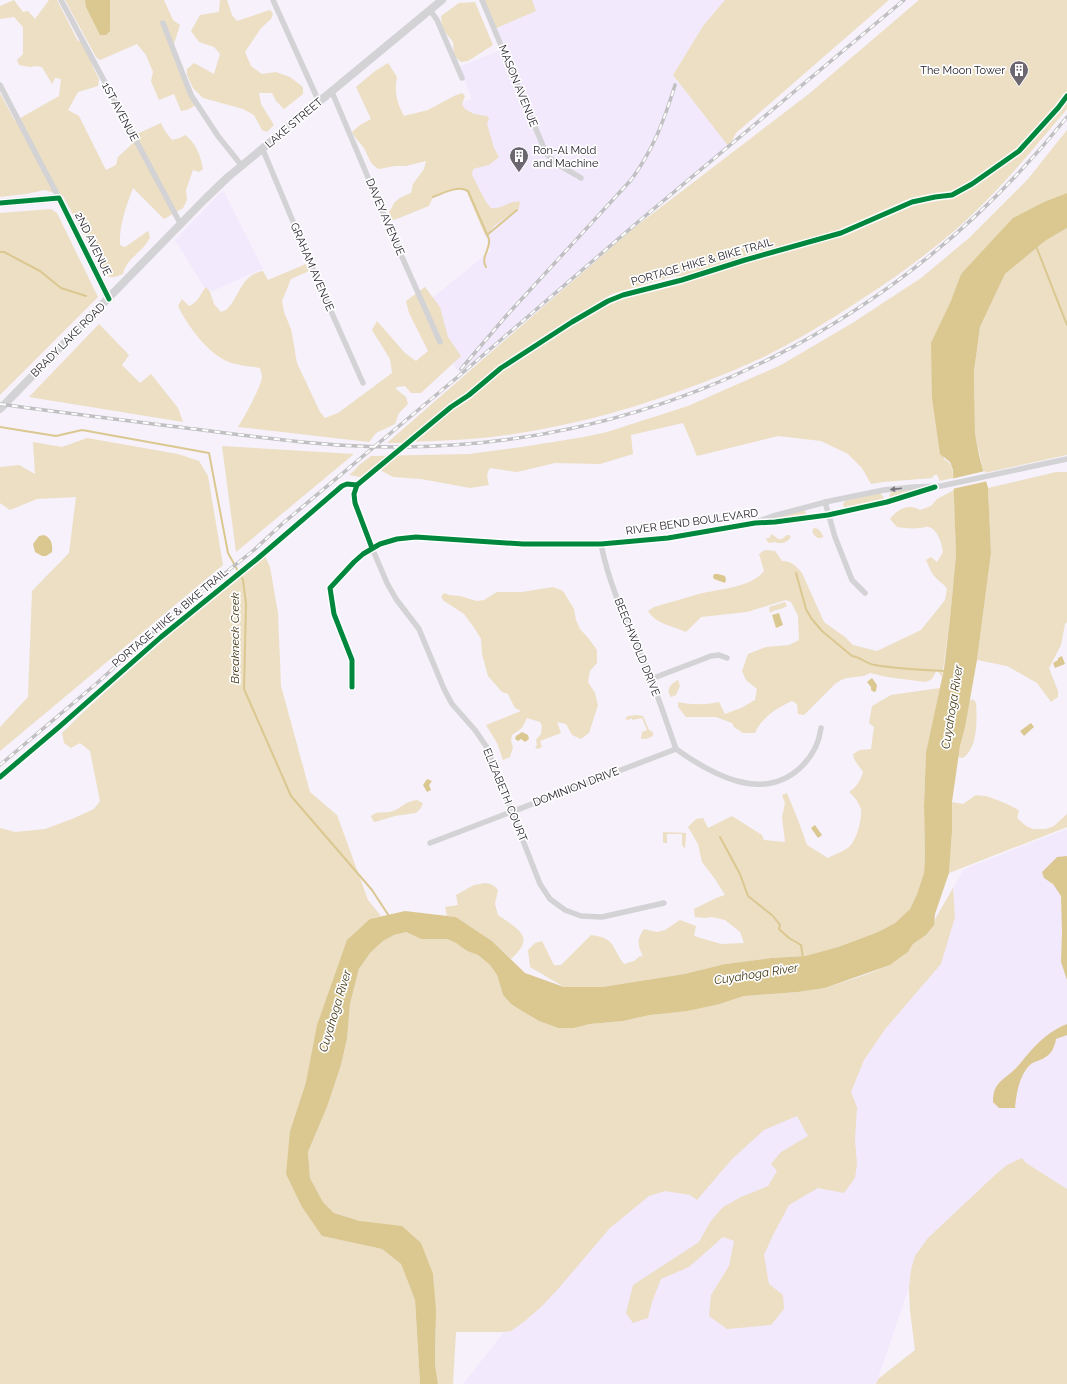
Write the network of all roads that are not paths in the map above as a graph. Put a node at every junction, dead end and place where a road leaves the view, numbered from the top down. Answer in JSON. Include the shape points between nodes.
{"nodes":[{"id":1,"x":61,"y":0,"type":"edge"},
{"id":2,"x":273,"y":0,"type":"edge"},
{"id":3,"x":442,"y":0,"type":"edge"},
{"id":4,"x":482,"y":0,"type":"edge"},
{"id":5,"x":430,"y":10,"type":"junction"},
{"id":6,"x":163,"y":23,"type":"dead end"},
{"id":7,"x":462,"y":78,"type":"dead end"},
{"id":8,"x":0,"y":85,"type":"edge"},
{"id":9,"x":332,"y":92,"type":"junction"},
{"id":10,"x":319,"y":102,"type":"junction"},
{"id":11,"x":263,"y":150,"type":"junction"},
{"id":12,"x":242,"y":166,"type":"junction"},
{"id":13,"x":582,"y":178,"type":"dead end"},
{"id":14,"x":59,"y":198,"type":"junction"},
{"id":15,"x":0,"y":203,"type":"edge"},
{"id":16,"x":180,"y":223,"type":"junction"},
{"id":17,"x":153,"y":253,"type":"joint"},
{"id":18,"x":109,"y":299,"type":"junction"},
{"id":19,"x":440,"y":342,"type":"dead end"},
{"id":20,"x":363,"y":383,"type":"dead end"},
{"id":21,"x":0,"y":409,"type":"edge"},
{"id":22,"x":1067,"y":459,"type":"edge"},
{"id":23,"x":935,"y":487,"type":"junction"},
{"id":24,"x":825,"y":502,"type":"junction"},
{"id":25,"x":828,"y":515,"type":"junction"},
{"id":26,"x":755,"y":523,"type":"junction"},
{"id":27,"x":601,"y":544,"type":"junction"},
{"id":28,"x":372,"y":548,"type":"junction"},
{"id":29,"x":865,"y":593,"type":"dead end"},
{"id":30,"x":727,"y":658,"type":"dead end"},
{"id":31,"x":651,"y":679,"type":"junction"},
{"id":32,"x":352,"y":687,"type":"dead end"},
{"id":33,"x":821,"y":728,"type":"dead end"},
{"id":34,"x":676,"y":749,"type":"junction"},
{"id":35,"x":512,"y":812,"type":"junction"},
{"id":36,"x":430,"y":843,"type":"dead end"},
{"id":37,"x":664,"y":903,"type":"dead end"}],
"edges":[{"from":1,"to":16,"type":"street","name":"1ST AVENUE"},
{"from":2,"to":10,"type":"street"},
{"from":3,"to":5,"type":"street","name":"LAKE STREET"},
{"from":4,"to":13,"type":"street","name":"MASON AVENUE","via":[[546,153]]},
{"from":5,"to":7,"type":"street","via":[[437,20]]},
{"from":5,"to":9,"type":"street","name":"LAKE STREET"},
{"from":6,"to":12,"type":"street","via":[[191,95]]},
{"from":8,"to":14,"type":"street","name":"2ND AVENUE"},
{"from":9,"to":10,"type":"street","name":"LAKE STREET"},
{"from":9,"to":19,"type":"street","name":"DAVEY AVENUE"},
{"from":10,"to":11,"type":"street","name":"LAKE STREET"},
{"from":11,"to":12,"type":"street","name":"LAKE STREET"},
{"from":11,"to":20,"type":"street","name":"GRAHAM AVENUE"},
{"from":12,"to":16,"type":"street","name":"LAKE STREET"},
{"from":14,"to":15,"type":"street"},
{"from":14,"to":18,"type":"street","name":"2ND AVENUE"},
{"from":16,"to":17,"type":"street","name":"LAKE STREET"},
{"from":17,"to":18,"type":"street","name":"BRADY LAKE ROAD"},
{"from":18,"to":21,"type":"street","name":"BRADY LAKE ROAD"},
{"from":22,"to":23,"type":"street","name":"RIVER BEND BOULEVARD"},
{"from":23,"to":24,"type":"street","name":"RIVER BEND BOULEVARD","one_way":true,"via":[[884,490]]},
{"from":23,"to":25,"type":"street","name":"RIVER BEND BOULEVARD","via":[[887,502]]},
{"from":24,"to":25,"type":"street"},
{"from":24,"to":26,"type":"street","name":"RIVER BEND BOULEVARD"},
{"from":25,"to":26,"type":"street","name":"RIVER BEND BOULEVARD"},
{"from":25,"to":29,"type":"street","via":[[852,580]]},
{"from":26,"to":27,"type":"street","name":"RIVER BEND BOULEVARD","via":[[668,538]]},
{"from":27,"to":28,"type":"street","name":"RIVER BEND BOULEVARD","via":[[523,544],[416,537],[397,539]]},
{"from":27,"to":31,"type":"street","name":"BEECHWOLD DRIVE","via":[[615,592]]},
{"from":28,"to":32,"type":"street","name":"RIVER BEND BOULEVARD","via":[[354,562],[330,588],[334,614],[352,660]]},
{"from":28,"to":35,"type":"street","name":"ELIZABETH COURT","via":[[396,599],[419,629],[452,704],[486,746]]},
{"from":30,"to":31,"type":"street","via":[[711,656]]},
{"from":31,"to":34,"type":"street","name":"BEECHWOLD DRIVE"},
{"from":33,"to":34,"type":"street","via":[[817,745],[807,761],[791,775],[768,784],[749,784],[727,778],[691,760]]},
{"from":34,"to":35,"type":"street","name":"DOMINION DRIVE"},
{"from":35,"to":36,"type":"street","name":"DOMINION DRIVE"},
{"from":35,"to":37,"type":"street","name":"ELIZABETH COURT","via":[[540,884],[550,899],[565,910],[581,916],[602,917]]}]}
